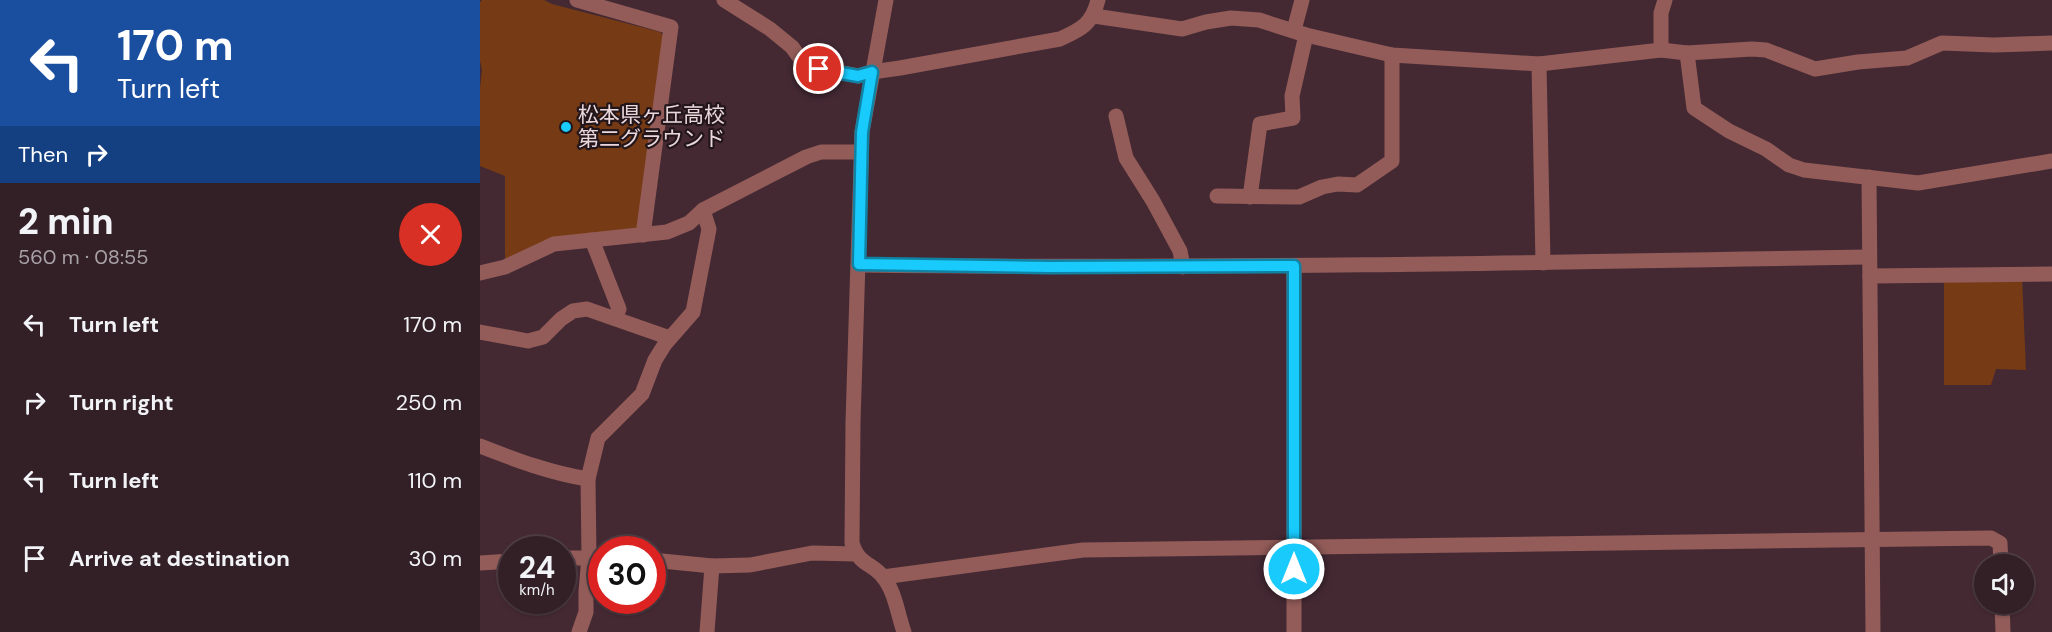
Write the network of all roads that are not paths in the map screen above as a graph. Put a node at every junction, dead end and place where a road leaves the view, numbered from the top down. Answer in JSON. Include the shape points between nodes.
{"nodes":[{"id":1,"x":577,"y":0,"type":"edge"},
{"id":2,"x":724,"y":0,"type":"edge"},
{"id":3,"x":886,"y":0,"type":"edge"},
{"id":4,"x":1098,"y":0,"type":"edge"},
{"id":5,"x":1302,"y":0,"type":"edge"},
{"id":6,"x":1665,"y":0,"type":"edge"},
{"id":7,"x":611,"y":4,"type":"edge"},
{"id":8,"x":1094,"y":16,"type":"junction"},
{"id":9,"x":1300,"y":33,"type":"junction"},
{"id":10,"x":2052,"y":43,"type":"edge"},
{"id":11,"x":1661,"y":50,"type":"junction"},
{"id":12,"x":1687,"y":54,"type":"junction"},
{"id":13,"x":1392,"y":55,"type":"junction"},
{"id":14,"x":1539,"y":64,"type":"junction"},
{"id":15,"x":872,"y":72,"type":"junction"},
{"id":16,"x":1116,"y":116,"type":"dead end"},
{"id":17,"x":861,"y":152,"type":"junction"},
{"id":18,"x":2052,"y":161,"type":"edge"},
{"id":19,"x":1869,"y":177,"type":"junction"},
{"id":20,"x":1217,"y":196,"type":"dead end"},
{"id":21,"x":1250,"y":197,"type":"junction"},
{"id":22,"x":703,"y":210,"type":"junction"},
{"id":23,"x":643,"y":235,"type":"junction"},
{"id":24,"x":592,"y":240,"type":"junction"},
{"id":25,"x":1869,"y":257,"type":"junction"},
{"id":26,"x":1544,"y":263,"type":"junction"},
{"id":27,"x":859,"y":264,"type":"junction"},
{"id":28,"x":1294,"y":266,"type":"junction"},
{"id":29,"x":1183,"y":267,"type":"junction"},
{"id":30,"x":480,"y":273,"type":"edge"},
{"id":31,"x":2052,"y":273,"type":"edge"},
{"id":32,"x":1870,"y":276,"type":"junction"},
{"id":33,"x":615,"y":318,"type":"junction"},
{"id":34,"x":480,"y":332,"type":"edge"},
{"id":35,"x":670,"y":338,"type":"junction"},
{"id":36,"x":480,"y":446,"type":"edge"},
{"id":37,"x":588,"y":479,"type":"junction"},
{"id":38,"x":593,"y":536,"type":"edge"},
{"id":39,"x":1872,"y":539,"type":"junction"},
{"id":40,"x":1294,"y":548,"type":"junction"},
{"id":41,"x":856,"y":554,"type":"junction"},
{"id":42,"x":2001,"y":554,"type":"edge"},
{"id":43,"x":666,"y":561,"type":"edge"},
{"id":44,"x":498,"y":562,"type":"edge"},
{"id":45,"x":480,"y":563,"type":"edge"},
{"id":46,"x":712,"y":566,"type":"junction"},
{"id":47,"x":883,"y":577,"type":"junction"},
{"id":48,"x":588,"y":583,"type":"edge"},
{"id":49,"x":2002,"y":614,"type":"edge"},
{"id":50,"x":579,"y":632,"type":"edge"},
{"id":51,"x":707,"y":632,"type":"edge"},
{"id":52,"x":904,"y":632,"type":"edge"},
{"id":53,"x":1294,"y":632,"type":"edge"},
{"id":54,"x":1873,"y":632,"type":"edge"},
{"id":55,"x":2003,"y":632,"type":"edge"}],
"edges":[{"from":1,"to":7,"type":"street"},
{"from":2,"to":15,"type":"street","via":[[792,46],[805,65],[858,76]]},
{"from":3,"to":15,"type":"street"},
{"from":4,"to":8,"type":"street"},
{"from":5,"to":9,"type":"street"},
{"from":6,"to":11,"type":"street"},
{"from":7,"to":23,"type":"street","via":[[671,27]]},
{"from":8,"to":9,"type":"street","via":[[1182,29],[1231,18],[1259,20]]},
{"from":8,"to":15,"type":"street","via":[[1060,39]]},
{"from":9,"to":13,"type":"street"},
{"from":9,"to":21,"type":"street","via":[[1293,118],[1260,124]]},
{"from":10,"to":12,"type":"street","via":[[1942,43],[1907,58],[1815,69],[1766,50]]},
{"from":11,"to":12,"type":"street"},
{"from":11,"to":14,"type":"street"},
{"from":12,"to":19,"type":"street","via":[[1694,108],[1789,165]]},
{"from":13,"to":14,"type":"street"},
{"from":13,"to":21,"type":"street","via":[[1392,161],[1357,185],[1322,187],[1299,197]]},
{"from":14,"to":26,"type":"street"},
{"from":15,"to":17,"type":"street"},
{"from":16,"to":29,"type":"street","via":[[1126,158],[1170,231]]},
{"from":17,"to":22,"type":"street","via":[[821,152],[806,157]]},
{"from":17,"to":27,"type":"street"},
{"from":18,"to":19,"type":"street","via":[[1918,183]]},
{"from":19,"to":25,"type":"street"},
{"from":20,"to":21,"type":"street"},
{"from":22,"to":23,"type":"street","via":[[689,223],[667,232]]},
{"from":22,"to":35,"type":"street","via":[[709,230],[693,312]]},
{"from":23,"to":24,"type":"street"},
{"from":24,"to":30,"type":"street","via":[[554,244],[505,267]]},
{"from":24,"to":33,"type":"street","via":[[619,309]]},
{"from":25,"to":26,"type":"street"},
{"from":25,"to":32,"type":"street"},
{"from":26,"to":28,"type":"street"},
{"from":27,"to":29,"type":"street"},
{"from":27,"to":41,"type":"street","via":[[853,433],[852,543]]},
{"from":28,"to":29,"type":"street"},
{"from":28,"to":40,"type":"street"},
{"from":31,"to":32,"type":"street"},
{"from":32,"to":39,"type":"street"},
{"from":33,"to":34,"type":"street","via":[[587,309],[573,312],[543,337],[528,340]]},
{"from":33,"to":35,"type":"street"},
{"from":35,"to":37,"type":"street","via":[[655,360],[642,394],[598,438]]},
{"from":36,"to":37,"type":"street","via":[[528,465]]},
{"from":37,"to":38,"type":"street"},
{"from":39,"to":40,"type":"street"},
{"from":39,"to":42,"type":"street","via":[[1992,538],[2000,543]]},
{"from":39,"to":54,"type":"street"},
{"from":40,"to":47,"type":"street","via":[[1083,550]]},
{"from":40,"to":53,"type":"street"},
{"from":41,"to":46,"type":"street","via":[[812,553],[750,565]]},
{"from":41,"to":47,"type":"street"},
{"from":43,"to":46,"type":"street"},
{"from":44,"to":45,"type":"street"},
{"from":46,"to":51,"type":"street"},
{"from":47,"to":52,"type":"street"},
{"from":48,"to":50,"type":"street","via":[[586,612]]},
{"from":49,"to":55,"type":"street"}]}
